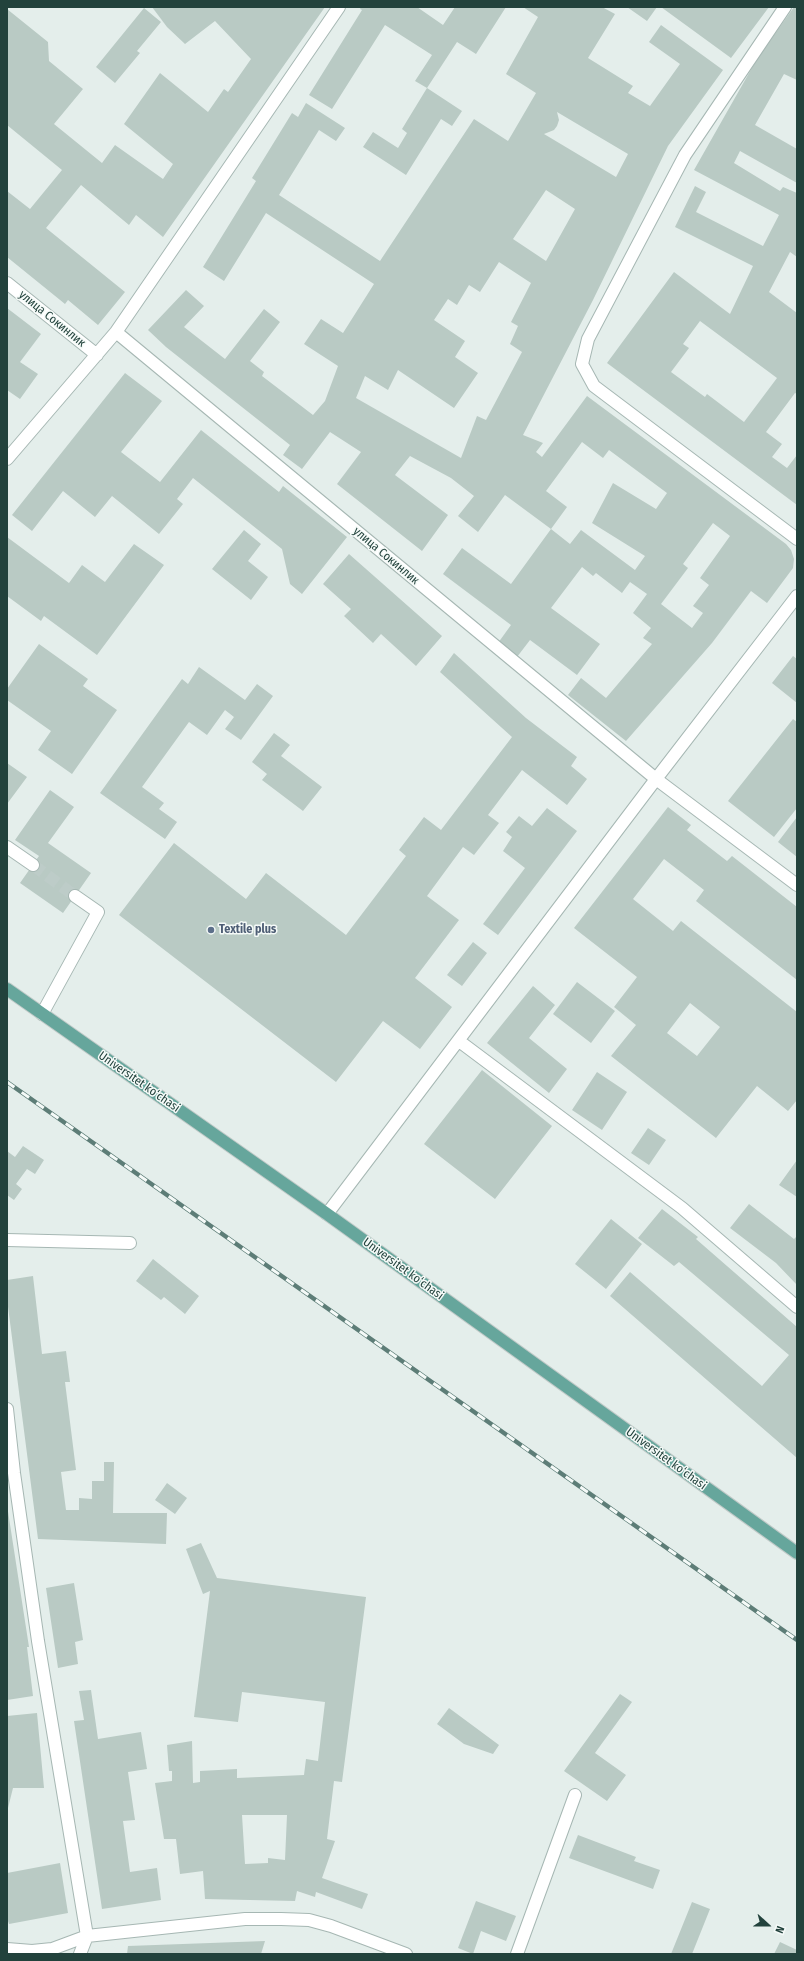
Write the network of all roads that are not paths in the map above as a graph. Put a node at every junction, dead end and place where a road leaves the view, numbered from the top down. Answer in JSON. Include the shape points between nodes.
{"nodes":[{"id":1,"x":339,"y":7,"type":"edge"},
{"id":2,"x":785,"y":7,"type":"edge"},
{"id":3,"x":7,"y":283,"type":"edge"},
{"id":4,"x":116,"y":332,"type":"junction"},
{"id":5,"x":97,"y":355,"type":"junction"},
{"id":6,"x":7,"y":459,"type":"edge"},
{"id":7,"x":797,"y":539,"type":"edge"},
{"id":8,"x":797,"y":596,"type":"edge"},
{"id":9,"x":656,"y":779,"type":"junction"},
{"id":10,"x":7,"y":847,"type":"edge"},
{"id":11,"x":33,"y":865,"type":"tunnel mouth"},
{"id":12,"x":797,"y":886,"type":"edge"},
{"id":13,"x":75,"y":896,"type":"tunnel mouth"},
{"id":14,"x":7,"y":989,"type":"edge"},
{"id":15,"x":42,"y":1014,"type":"junction"},
{"id":16,"x":459,"y":1041,"type":"junction"},
{"id":17,"x":327,"y":1214,"type":"junction"},
{"id":18,"x":7,"y":1240,"type":"edge"},
{"id":19,"x":130,"y":1243,"type":"dead end"},
{"id":20,"x":797,"y":1307,"type":"edge"},
{"id":21,"x":7,"y":1409,"type":"edge"},
{"id":22,"x":10,"y":1473,"type":"edge"},
{"id":23,"x":797,"y":1553,"type":"edge"},
{"id":24,"x":575,"y":1794,"type":"dead end"},
{"id":25,"x":87,"y":1936,"type":"junction"},
{"id":26,"x":7,"y":1949,"type":"edge"},
{"id":27,"x":80,"y":1954,"type":"edge"},
{"id":28,"x":406,"y":1954,"type":"edge"},
{"id":29,"x":517,"y":1954,"type":"edge"}],
"edges":[{"from":1,"to":4,"type":"street"},
{"from":2,"to":7,"type":"street","via":[[685,155],[588,339],[582,364],[594,386]]},
{"from":3,"to":5,"type":"street","name":"улица Сокинлик"},
{"from":4,"to":5,"type":"street"},
{"from":4,"to":9,"type":"street","name":"улица Сокинлик"},
{"from":5,"to":6,"type":"street"},
{"from":8,"to":9,"type":"street"},
{"from":9,"to":12,"type":"street","name":"улица Сокинлик"},
{"from":9,"to":16,"type":"street"},
{"from":10,"to":11,"type":"street"},
{"from":13,"to":15,"type":"street","via":[[98,912]]},
{"from":14,"to":15,"type":"main road","name":"Universitet kо‘chasi"},
{"from":15,"to":17,"type":"main road","name":"Universitet kо‘chasi"},
{"from":16,"to":17,"type":"street"},
{"from":16,"to":20,"type":"street","via":[[682,1208]]},
{"from":17,"to":23,"type":"main road","name":"Universitet kо‘chasi"},
{"from":18,"to":19,"type":"street"},
{"from":21,"to":22,"type":"street"},
{"from":22,"to":25,"type":"street"},
{"from":24,"to":29,"type":"street"},
{"from":25,"to":26,"type":"street","via":[[52,1949]]},
{"from":25,"to":27,"type":"street"},
{"from":25,"to":28,"type":"street","via":[[246,1919],[309,1920]]}]}
